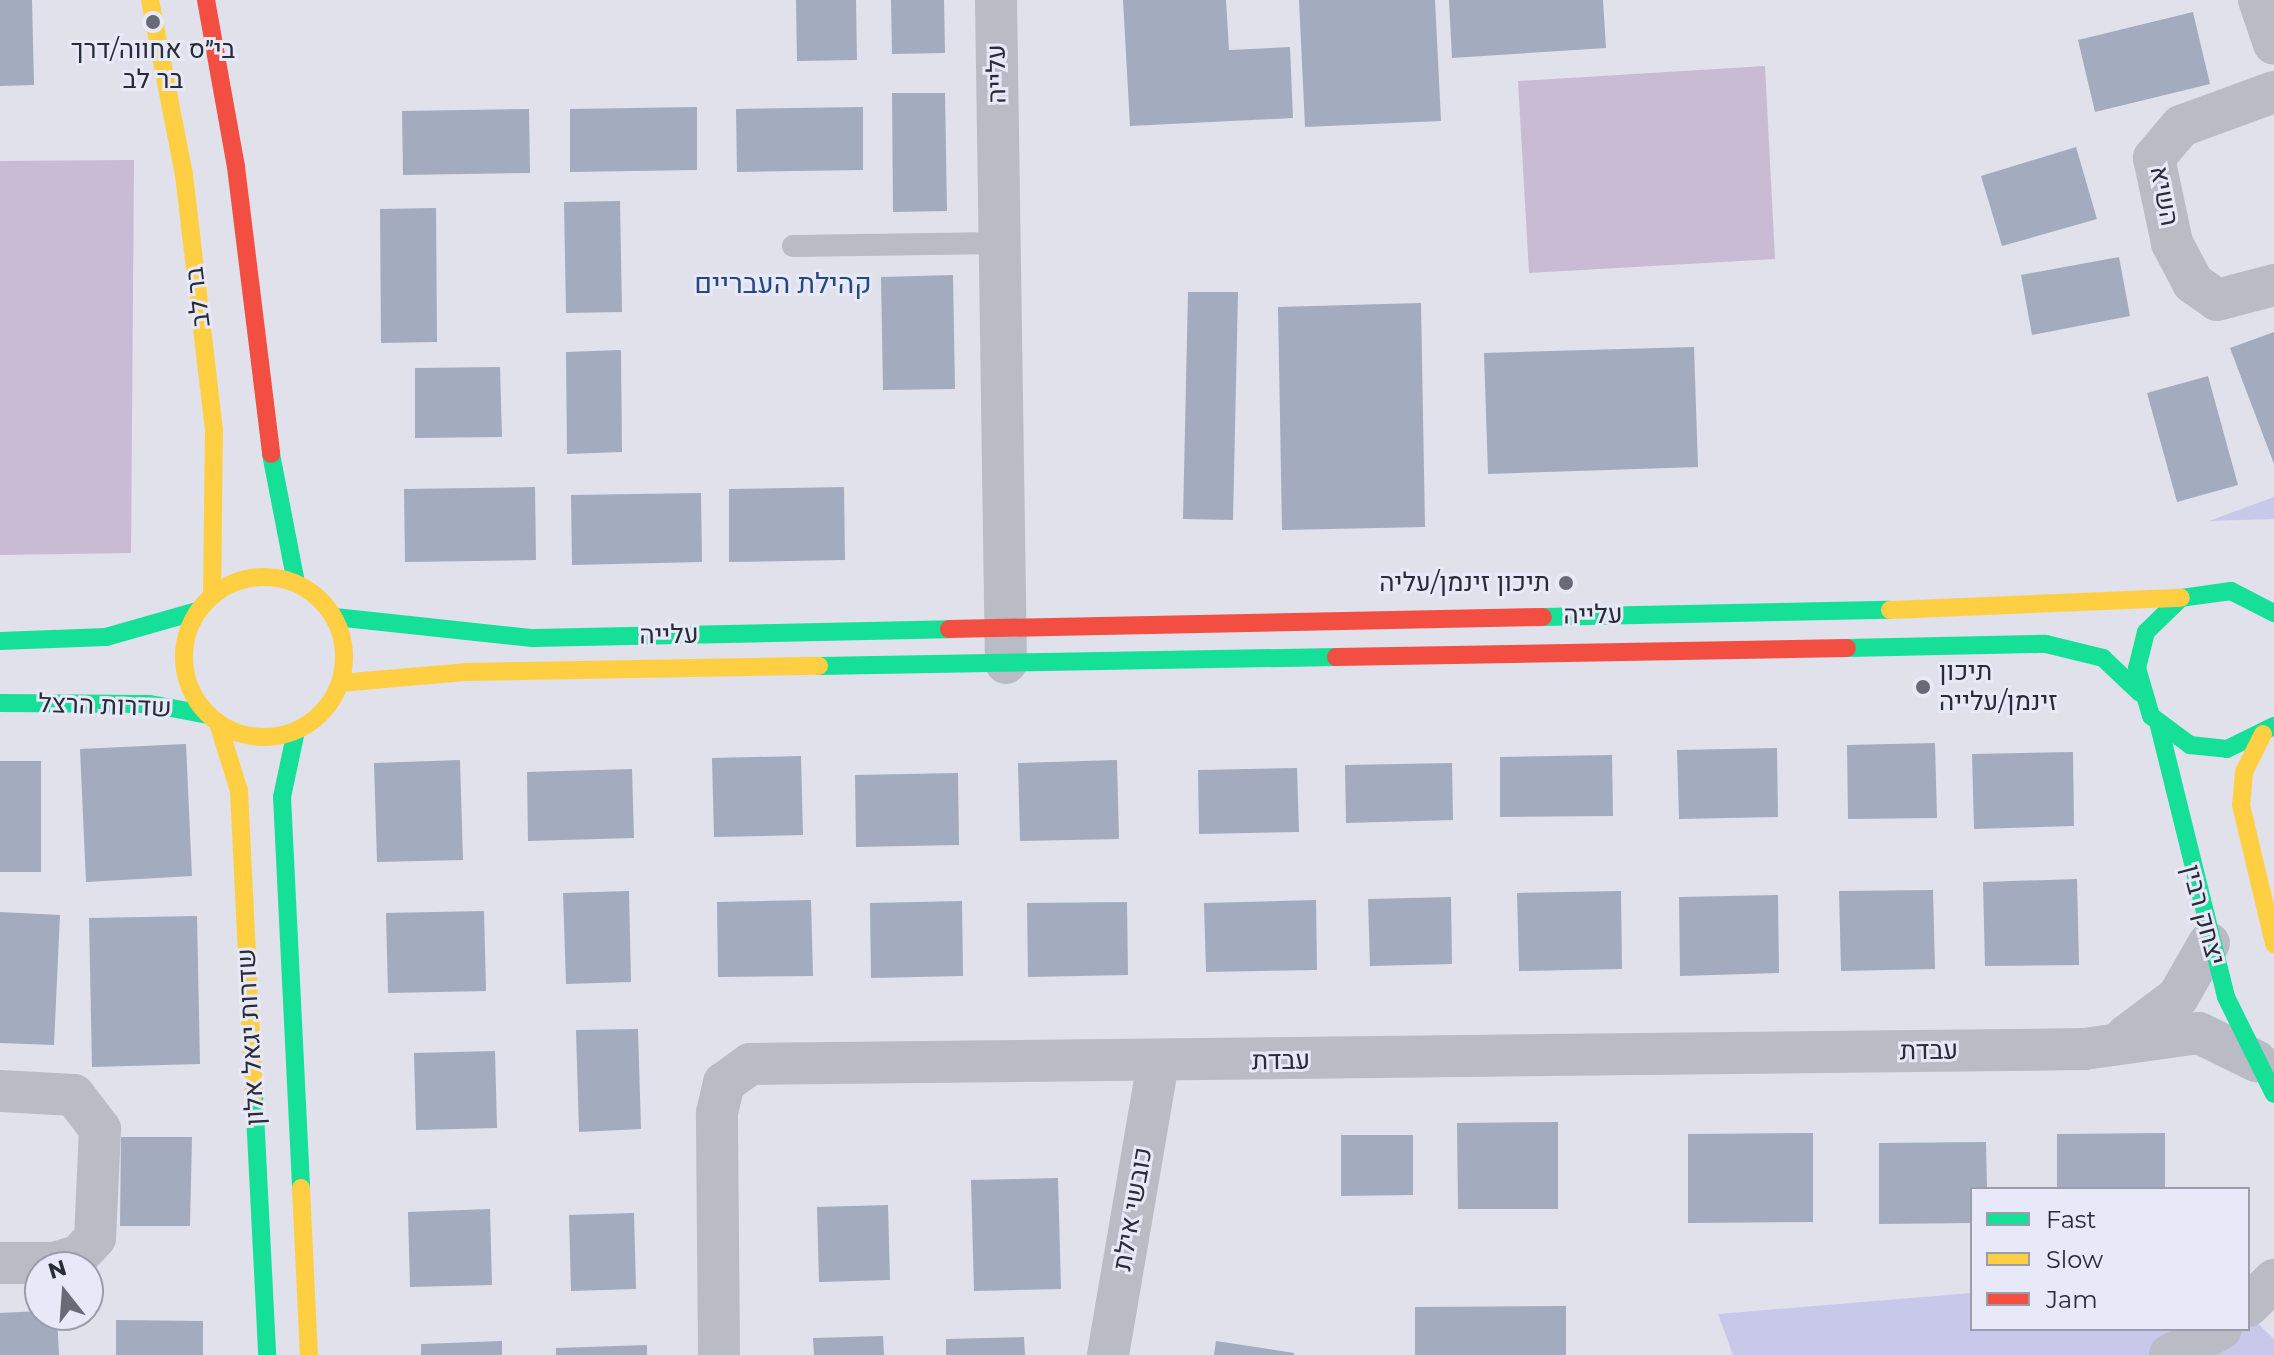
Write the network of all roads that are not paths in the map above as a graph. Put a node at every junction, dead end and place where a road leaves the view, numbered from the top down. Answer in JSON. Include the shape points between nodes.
{"nodes":[{"id":1,"x":150,"y":0,"type":"edge"},
{"id":2,"x":206,"y":0,"type":"edge"},
{"id":3,"x":996,"y":0,"type":"edge"},
{"id":4,"x":2259,"y":0,"type":"edge"},
{"id":5,"x":2274,"y":44,"type":"edge"},
{"id":6,"x":2274,"y":92,"type":"edge"},
{"id":7,"x":999,"y":243,"type":"junction"},
{"id":8,"x":793,"y":246,"type":"dead end"},
{"id":9,"x":2274,"y":285,"type":"edge"},
{"id":10,"x":296,"y":583,"type":"junction"},
{"id":11,"x":212,"y":596,"type":"junction"},
{"id":12,"x":2181,"y":598,"type":"junction"},
{"id":13,"x":2255,"y":599,"type":"junction"},
{"id":14,"x":2274,"y":604,"type":"edge"},
{"id":15,"x":197,"y":611,"type":"junction"},
{"id":16,"x":2274,"y":613,"type":"edge"},
{"id":17,"x":335,"y":617,"type":"junction"},
{"id":18,"x":0,"y":641,"type":"edge"},
{"id":19,"x":1005,"y":645,"type":"junction"},
{"id":20,"x":340,"y":683,"type":"junction"},
{"id":21,"x":2140,"y":693,"type":"junction"},
{"id":22,"x":0,"y":703,"type":"edge"},
{"id":23,"x":213,"y":719,"type":"junction"},
{"id":24,"x":2159,"y":726,"type":"junction"},
{"id":25,"x":2269,"y":730,"type":"edge"},
{"id":26,"x":296,"y":731,"type":"junction"},
{"id":27,"x":2209,"y":943,"type":"junction"},
{"id":28,"x":2274,"y":944,"type":"edge"},
{"id":29,"x":2118,"y":1041,"type":"junction"},
{"id":30,"x":1158,"y":1063,"type":"junction"},
{"id":31,"x":2265,"y":1078,"type":"edge"},
{"id":32,"x":0,"y":1091,"type":"edge"},
{"id":33,"x":0,"y":1263,"type":"edge"},
{"id":34,"x":2274,"y":1280,"type":"edge"},
{"id":35,"x":2250,"y":1304,"type":"edge"},
{"id":36,"x":2274,"y":1316,"type":"edge"},
{"id":37,"x":2250,"y":1321,"type":"edge"},
{"id":38,"x":2216,"y":1331,"type":"edge"},
{"id":39,"x":267,"y":1355,"type":"edge"},
{"id":40,"x":309,"y":1355,"type":"edge"},
{"id":41,"x":719,"y":1355,"type":"edge"},
{"id":42,"x":1108,"y":1355,"type":"edge"},
{"id":43,"x":2170,"y":1355,"type":"edge"}],
"edges":[{"from":1,"to":11,"type":"main road","name":"בר לב","via":[[184,175],[214,430]]},
{"from":2,"to":10,"type":"main road","name":"בר לב","via":[[236,167],[279,522]]},
{"from":3,"to":7,"type":"street","name":"עלייה"},
{"from":4,"to":5,"type":"street"},
{"from":6,"to":9,"type":"street","name":"השיא","via":[[2181,126],[2154,158],[2172,243],[2193,283],[2217,300]]},
{"from":7,"to":8,"type":"lane"},
{"from":7,"to":19,"type":"street","name":"עלייה"},
{"from":10,"to":11,"type":"main road","via":[[259,576]]},
{"from":10,"to":17,"type":"main road"},
{"from":11,"to":15,"type":"main road"},
{"from":12,"to":13,"type":"main road","name":"עלייה","via":[[2219,590]]},
{"from":12,"to":19,"type":"main road","name":"עלייה","via":[[2118,605]]},
{"from":12,"to":21,"type":"main road","via":[[2146,632],[2138,655]]},
{"from":13,"to":14,"type":"main road","name":"עלייה"},
{"from":13,"to":16,"type":"main road"},
{"from":15,"to":18,"type":"main road","via":[[106,637]]},
{"from":15,"to":23,"type":"main road","via":[[184,665]]},
{"from":17,"to":19,"type":"main road","name":"עלייה","via":[[519,637]]},
{"from":17,"to":20,"type":"main road","via":[[345,661]]},
{"from":19,"to":20,"type":"main road","name":"עלייה"},
{"from":19,"to":21,"type":"main road","name":"עלייה","via":[[2046,644],[2103,658]]},
{"from":20,"to":26,"type":"main road","via":[[325,709]]},
{"from":21,"to":24,"type":"main road","name":"יצחק רבין"},
{"from":22,"to":23,"type":"main road","name":"שדרות הרצל","via":[[150,704]]},
{"from":23,"to":26,"type":"main road","via":[[254,737]]},
{"from":23,"to":39,"type":"main road","name":"שדרות יגאל אלון","via":[[239,791]]},
{"from":24,"to":25,"type":"main road","via":[[2202,748],[2227,749]]},
{"from":24,"to":27,"type":"main road","name":"יצחק רבין"},
{"from":25,"to":28,"type":"main road","via":[[2244,772],[2241,805]]},
{"from":26,"to":40,"type":"main road","name":"שדרות יגאל אלון","via":[[282,797]]},
{"from":27,"to":29,"type":"street","name":"עבדת","via":[[2178,997]]},
{"from":27,"to":31,"type":"main road","name":"יצחק רבין"},
{"from":29,"to":30,"type":"street","name":"עבדת","via":[[2068,1049]]},
{"from":29,"to":31,"type":"street","name":"עבדת","via":[[2199,1033]]},
{"from":30,"to":41,"type":"street","name":"עבדת","via":[[772,1060],[735,1072],[717,1113]]},
{"from":30,"to":42,"type":"street","name":"כובשי אילת"},
{"from":32,"to":33,"type":"street","via":[[74,1095],[100,1129],[95,1238],[78,1256],[54,1263]]},
{"from":34,"to":35,"type":"street"},
{"from":36,"to":37,"type":"street"},
{"from":38,"to":43,"type":"street"}]}
